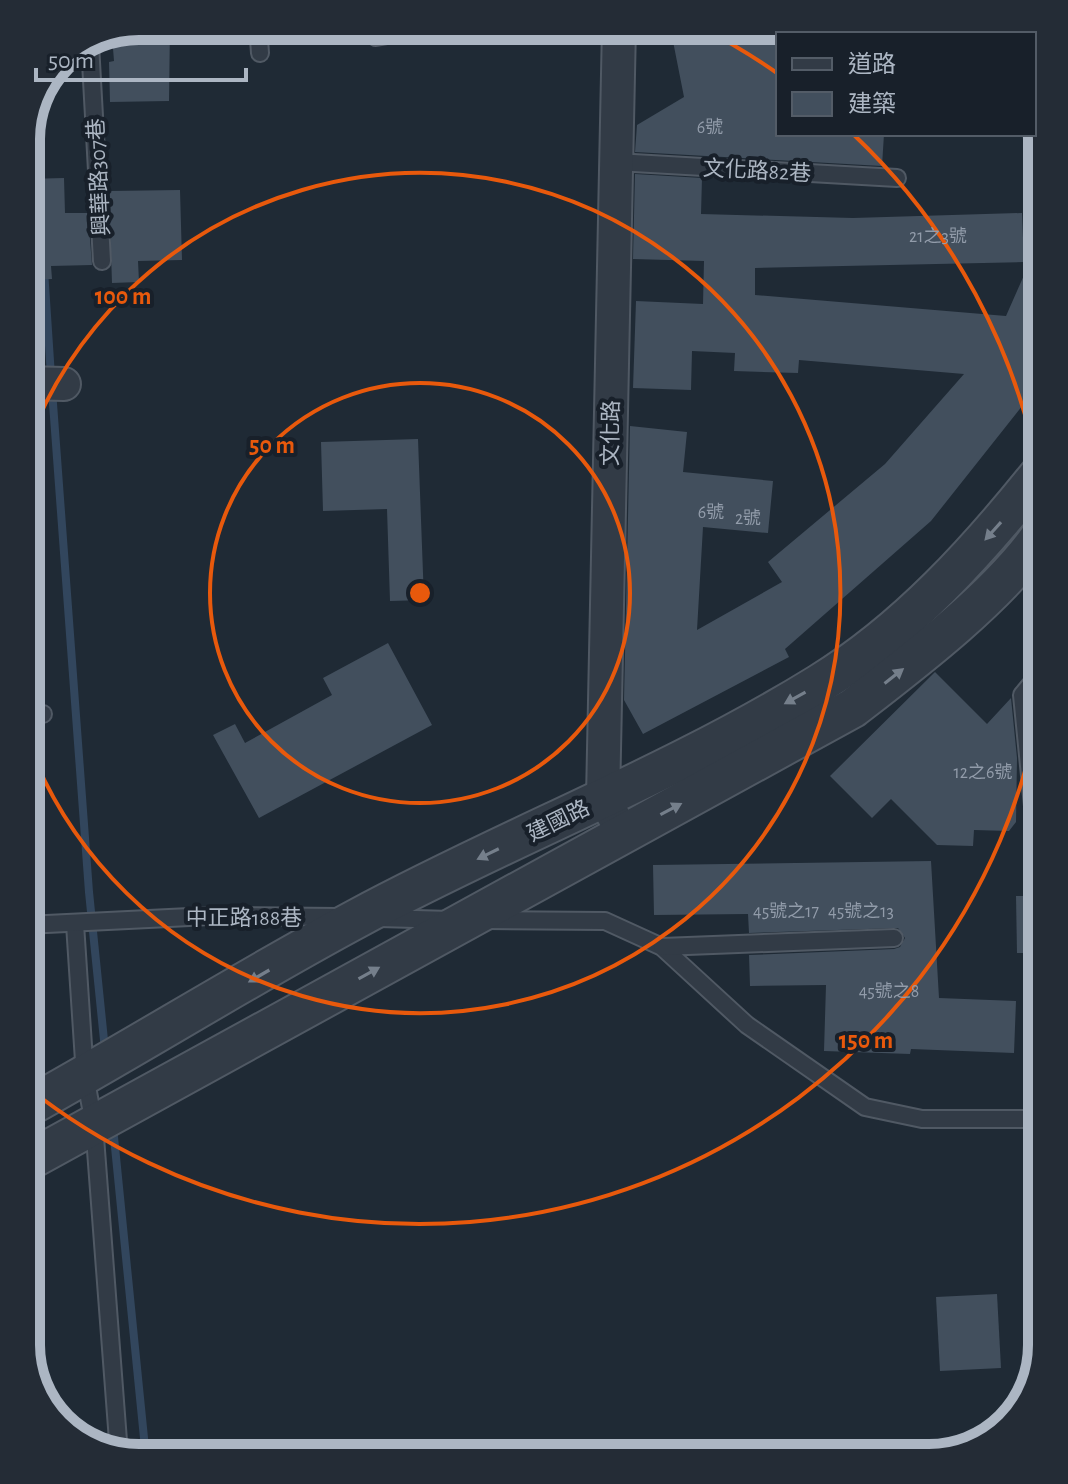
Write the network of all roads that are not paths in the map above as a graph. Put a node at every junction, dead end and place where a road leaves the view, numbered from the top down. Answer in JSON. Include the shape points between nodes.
{"nodes":[{"id":1,"x":259,"y":40,"type":"edge"},
{"id":2,"x":619,"y":40,"type":"edge"},
{"id":3,"x":260,"y":53,"type":"dead end"},
{"id":4,"x":91,"y":54,"type":"edge"},
{"id":5,"x":616,"y":162,"type":"junction"},
{"id":6,"x":897,"y":178,"type":"dead end"},
{"id":7,"x":102,"y":261,"type":"dead end"},
{"id":8,"x":40,"y":383,"type":"edge"},
{"id":9,"x":64,"y":384,"type":"dead end"},
{"id":10,"x":1028,"y":489,"type":"edge"},
{"id":11,"x":1028,"y":554,"type":"edge"},
{"id":12,"x":1028,"y":688,"type":"edge"},
{"id":13,"x":1028,"y":756,"type":"edge"},
{"id":14,"x":603,"y":798,"type":"junction"},
{"id":15,"x":624,"y":834,"type":"junction"},
{"id":16,"x":359,"y":917,"type":"junction"},
{"id":17,"x":462,"y":920,"type":"junction"},
{"id":18,"x":75,"y":924,"type":"junction"},
{"id":19,"x":40,"y":925,"type":"edge"},
{"id":20,"x":894,"y":938,"type":"dead end"},
{"id":21,"x":662,"y":947,"type":"junction"},
{"id":22,"x":107,"y":1064,"type":"junction"},
{"id":23,"x":40,"y":1100,"type":"edge"},
{"id":24,"x":1028,"y":1119,"type":"edge"},
{"id":25,"x":97,"y":1122,"type":"junction"},
{"id":26,"x":40,"y":1154,"type":"edge"},
{"id":27,"x":118,"y":1442,"type":"edge"}],
"edges":[{"from":1,"to":3,"type":"lane"},
{"from":2,"to":5,"type":"street","name":"文化路"},
{"from":4,"to":7,"type":"lane","name":"興華路307巷"},
{"from":5,"to":6,"type":"lane","name":"文化路82巷"},
{"from":5,"to":14,"type":"street","name":"文化路"},
{"from":8,"to":9,"type":"street"},
{"from":10,"to":14,"type":"street","name":"建國路","one_way":true,"via":[[949,578],[892,631],[821,683]]},
{"from":15,"to":11,"type":"street","name":"建國路","one_way":true,"via":[[853,708]]},
{"from":12,"to":13,"type":"lane","via":[[1022,695]]},
{"from":14,"to":15,"type":"street"},
{"from":14,"to":16,"type":"street","name":"建國路","one_way":true},
{"from":15,"to":17,"type":"street","name":"建國路"},
{"from":16,"to":17,"type":"lane","name":"中正路188巷"},
{"from":16,"to":18,"type":"lane","name":"中正路188巷","via":[[210,916]]},
{"from":16,"to":22,"type":"street","name":"建國路","one_way":true},
{"from":17,"to":21,"type":"lane","name":"中正路188巷","via":[[605,921]]},
{"from":25,"to":17,"type":"street","name":"建國路","one_way":true},
{"from":18,"to":19,"type":"lane","name":"中正路188巷"},
{"from":18,"to":22,"type":"lane"},
{"from":20,"to":21,"type":"lane"},
{"from":21,"to":24,"type":"lane","via":[[747,1025],[865,1107],[922,1119]]},
{"from":22,"to":23,"type":"street","name":"建國路"},
{"from":22,"to":25,"type":"lane"},
{"from":25,"to":26,"type":"street","name":"建國路"},
{"from":25,"to":27,"type":"lane"}]}
